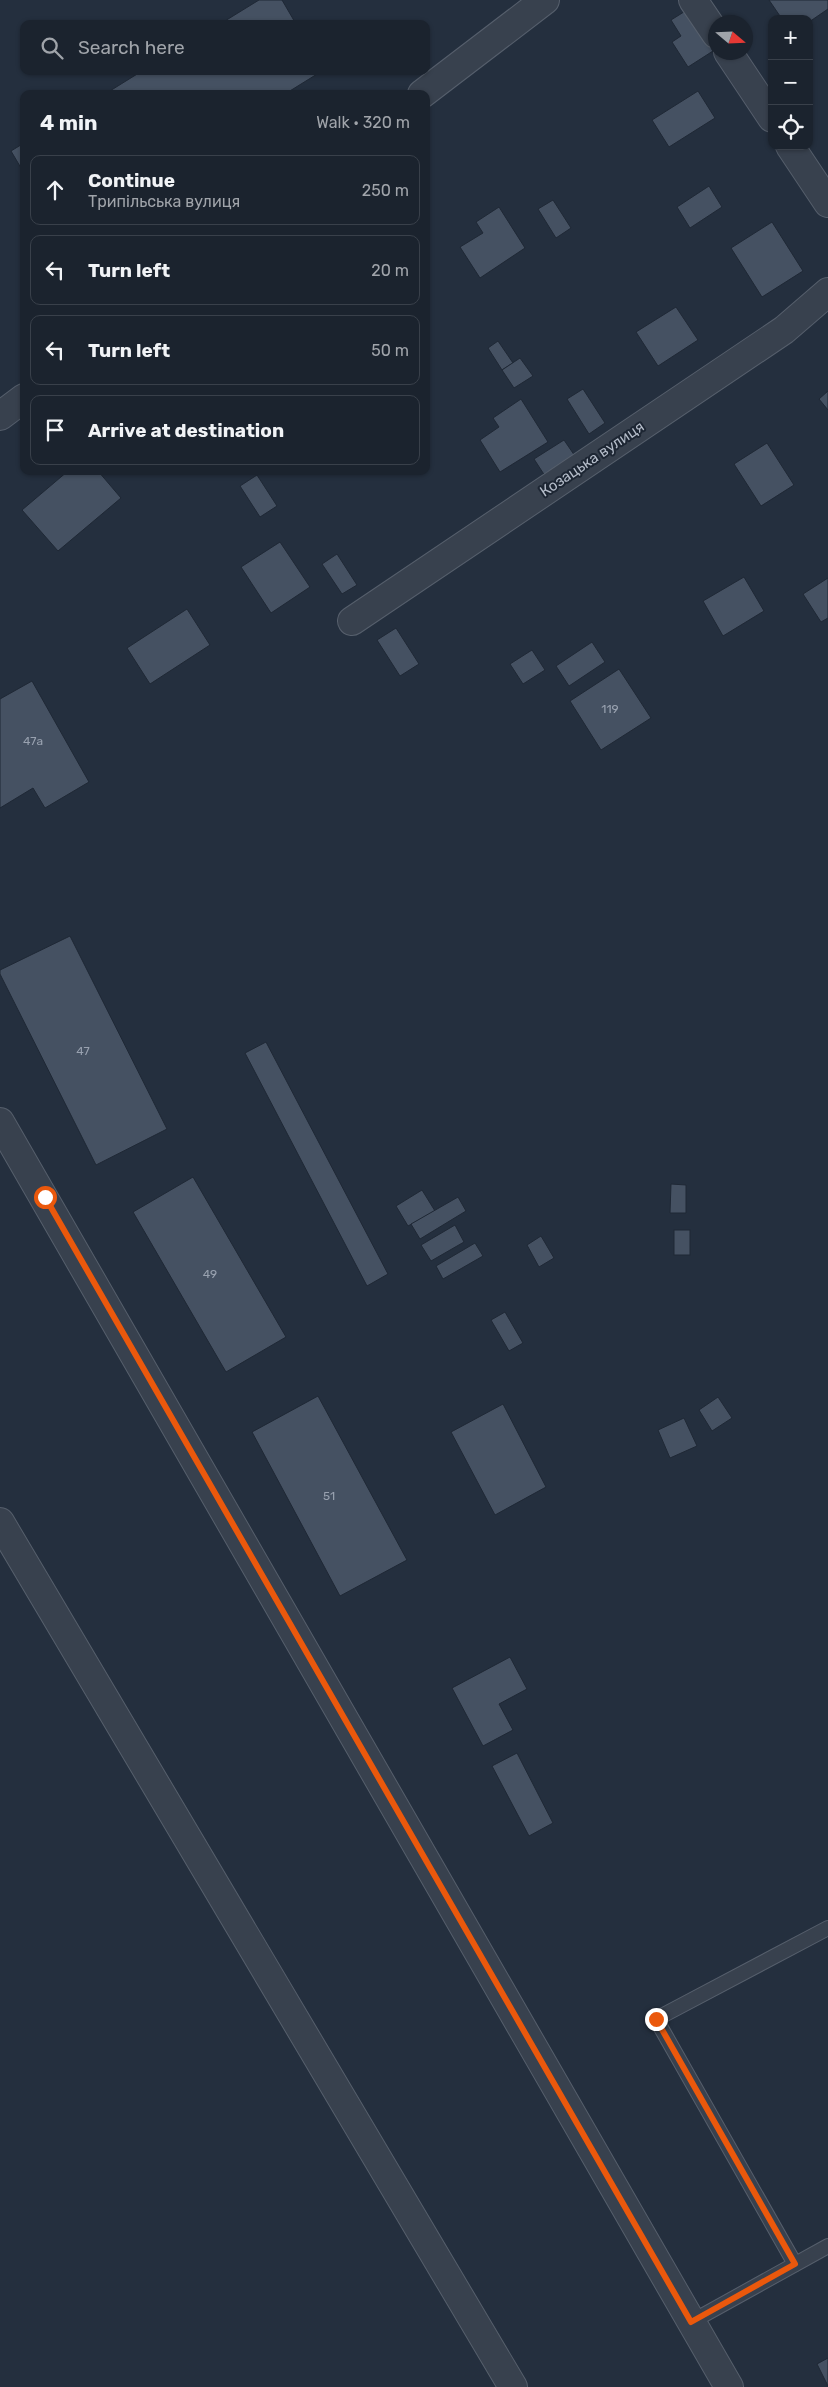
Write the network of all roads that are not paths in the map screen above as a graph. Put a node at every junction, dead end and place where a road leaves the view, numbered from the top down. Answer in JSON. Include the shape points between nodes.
{"nodes":[{"id":1,"x":545,"y":0,"type":"edge"},
{"id":2,"x":693,"y":0,"type":"edge"},
{"id":3,"x":708,"y":22,"type":"edge"},
{"id":4,"x":733,"y":60,"type":"edge"},
{"id":5,"x":427,"y":90,"type":"edge"},
{"id":6,"x":768,"y":112,"type":"edge"},
{"id":7,"x":793,"y":150,"type":"edge"},
{"id":8,"x":828,"y":203,"type":"edge"},
{"id":9,"x":828,"y":292,"type":"edge"},
{"id":10,"x":20,"y":401,"type":"edge"},
{"id":11,"x":0,"y":416,"type":"edge"},
{"id":12,"x":352,"y":621,"type":"dead end"},
{"id":13,"x":0,"y":1122,"type":"edge"},
{"id":14,"x":0,"y":1522,"type":"edge"},
{"id":15,"x":828,"y":1928,"type":"edge"},
{"id":16,"x":828,"y":2246,"type":"edge"},
{"id":17,"x":795,"y":2264,"type":"junction"},
{"id":18,"x":691,"y":2322,"type":"junction"},
{"id":19,"x":513,"y":2387,"type":"edge"},
{"id":20,"x":729,"y":2387,"type":"edge"}],
"edges":[{"from":1,"to":5,"type":"street"},
{"from":2,"to":3,"type":"street"},
{"from":4,"to":6,"type":"street"},
{"from":7,"to":8,"type":"street"},
{"from":9,"to":12,"type":"street","name":"Козацька вулиця","via":[[784,330]]},
{"from":10,"to":11,"type":"street"},
{"from":13,"to":18,"type":"street"},
{"from":14,"to":19,"type":"street"},
{"from":15,"to":17,"type":"lane","via":[[656,2019]]},
{"from":16,"to":17,"type":"lane"},
{"from":17,"to":18,"type":"lane"},
{"from":18,"to":20,"type":"street"}]}
